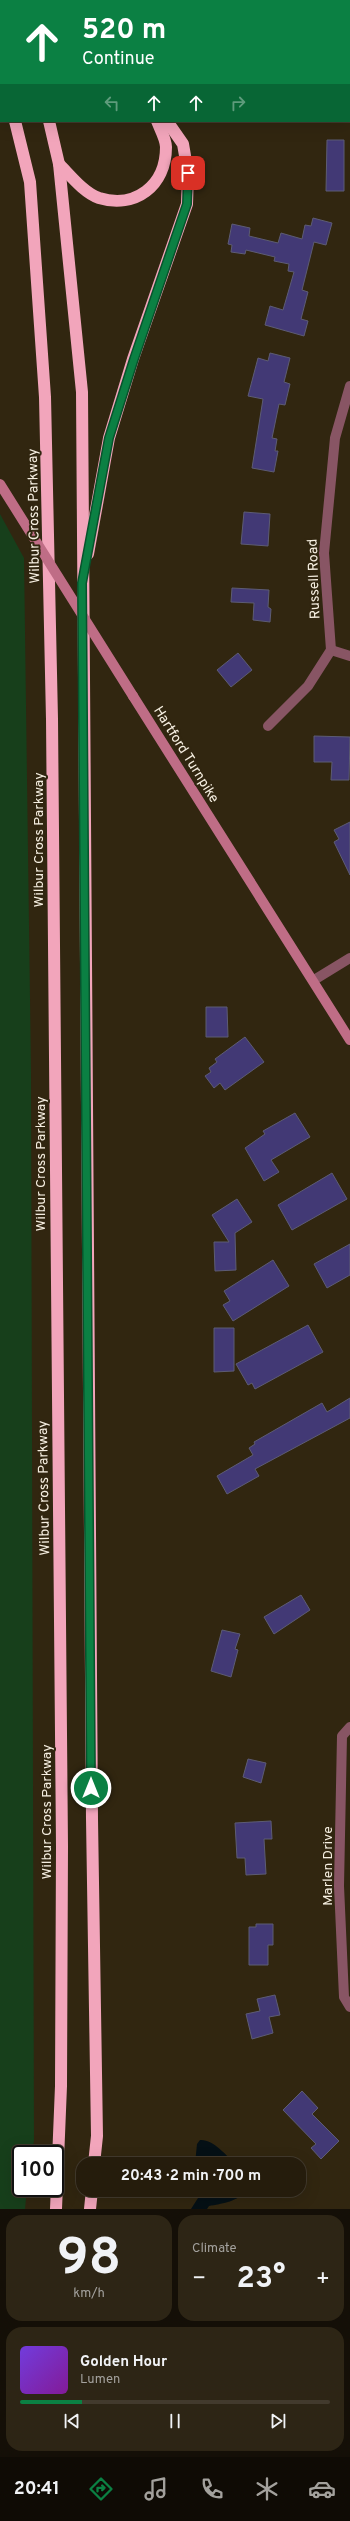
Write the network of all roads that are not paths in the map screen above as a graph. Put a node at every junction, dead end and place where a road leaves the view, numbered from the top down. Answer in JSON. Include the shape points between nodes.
{"nodes":[{"id":1,"x":15,"y":122,"type":"edge"},
{"id":2,"x":49,"y":122,"type":"edge"},
{"id":3,"x":157,"y":122,"type":"edge"},
{"id":4,"x":168,"y":122,"type":"edge"},
{"id":5,"x":59,"y":164,"type":"junction"},
{"id":6,"x":350,"y":386,"type":"edge"},
{"id":7,"x":0,"y":484,"type":"edge"},
{"id":8,"x":82,"y":583,"type":"junction"},
{"id":9,"x":330,"y":650,"type":"junction"},
{"id":10,"x":350,"y":656,"type":"edge"},
{"id":11,"x":268,"y":726,"type":"dead end"},
{"id":12,"x":350,"y":958,"type":"edge"},
{"id":13,"x":314,"y":980,"type":"junction"},
{"id":14,"x":350,"y":1040,"type":"edge"},
{"id":15,"x":350,"y":1727,"type":"edge"},
{"id":16,"x":350,"y":2007,"type":"edge"},
{"id":17,"x":95,"y":2157,"type":"edge"},
{"id":18,"x":91,"y":2197,"type":"edge"},
{"id":19,"x":56,"y":2209,"type":"edge"},
{"id":20,"x":90,"y":2209,"type":"edge"}],
"edges":[{"from":1,"to":19,"type":"highway","name":"Wilbur Cross Parkway","via":[[30,182],[45,397],[52,719],[62,1846],[61,2086]]},
{"from":2,"to":5,"type":"highway"},
{"from":3,"to":5,"type":"highway","via":[[166,146],[162,171],[150,189],[138,197],[120,202],[97,197]]},
{"from":4,"to":8,"type":"highway","via":[[183,144],[188,173],[187,204],[109,438]]},
{"from":5,"to":8,"type":"highway","via":[[82,392]]},
{"from":6,"to":9,"type":"street","name":"Russell Road","via":[[335,438],[324,553]]},
{"from":7,"to":13,"type":"main road","name":"Hartford Turnpike","bridge":true},
{"from":8,"to":17,"type":"highway","via":[[97,2136]]},
{"from":9,"to":10,"type":"street"},
{"from":9,"to":11,"type":"street","via":[[308,686]]},
{"from":12,"to":13,"type":"street"},
{"from":13,"to":14,"type":"main road","name":"Hartford Turnpike"},
{"from":15,"to":16,"type":"street","name":"Marlen Drive","via":[[342,1736],[340,1886],[344,1997]]},
{"from":18,"to":20,"type":"highway"}]}
